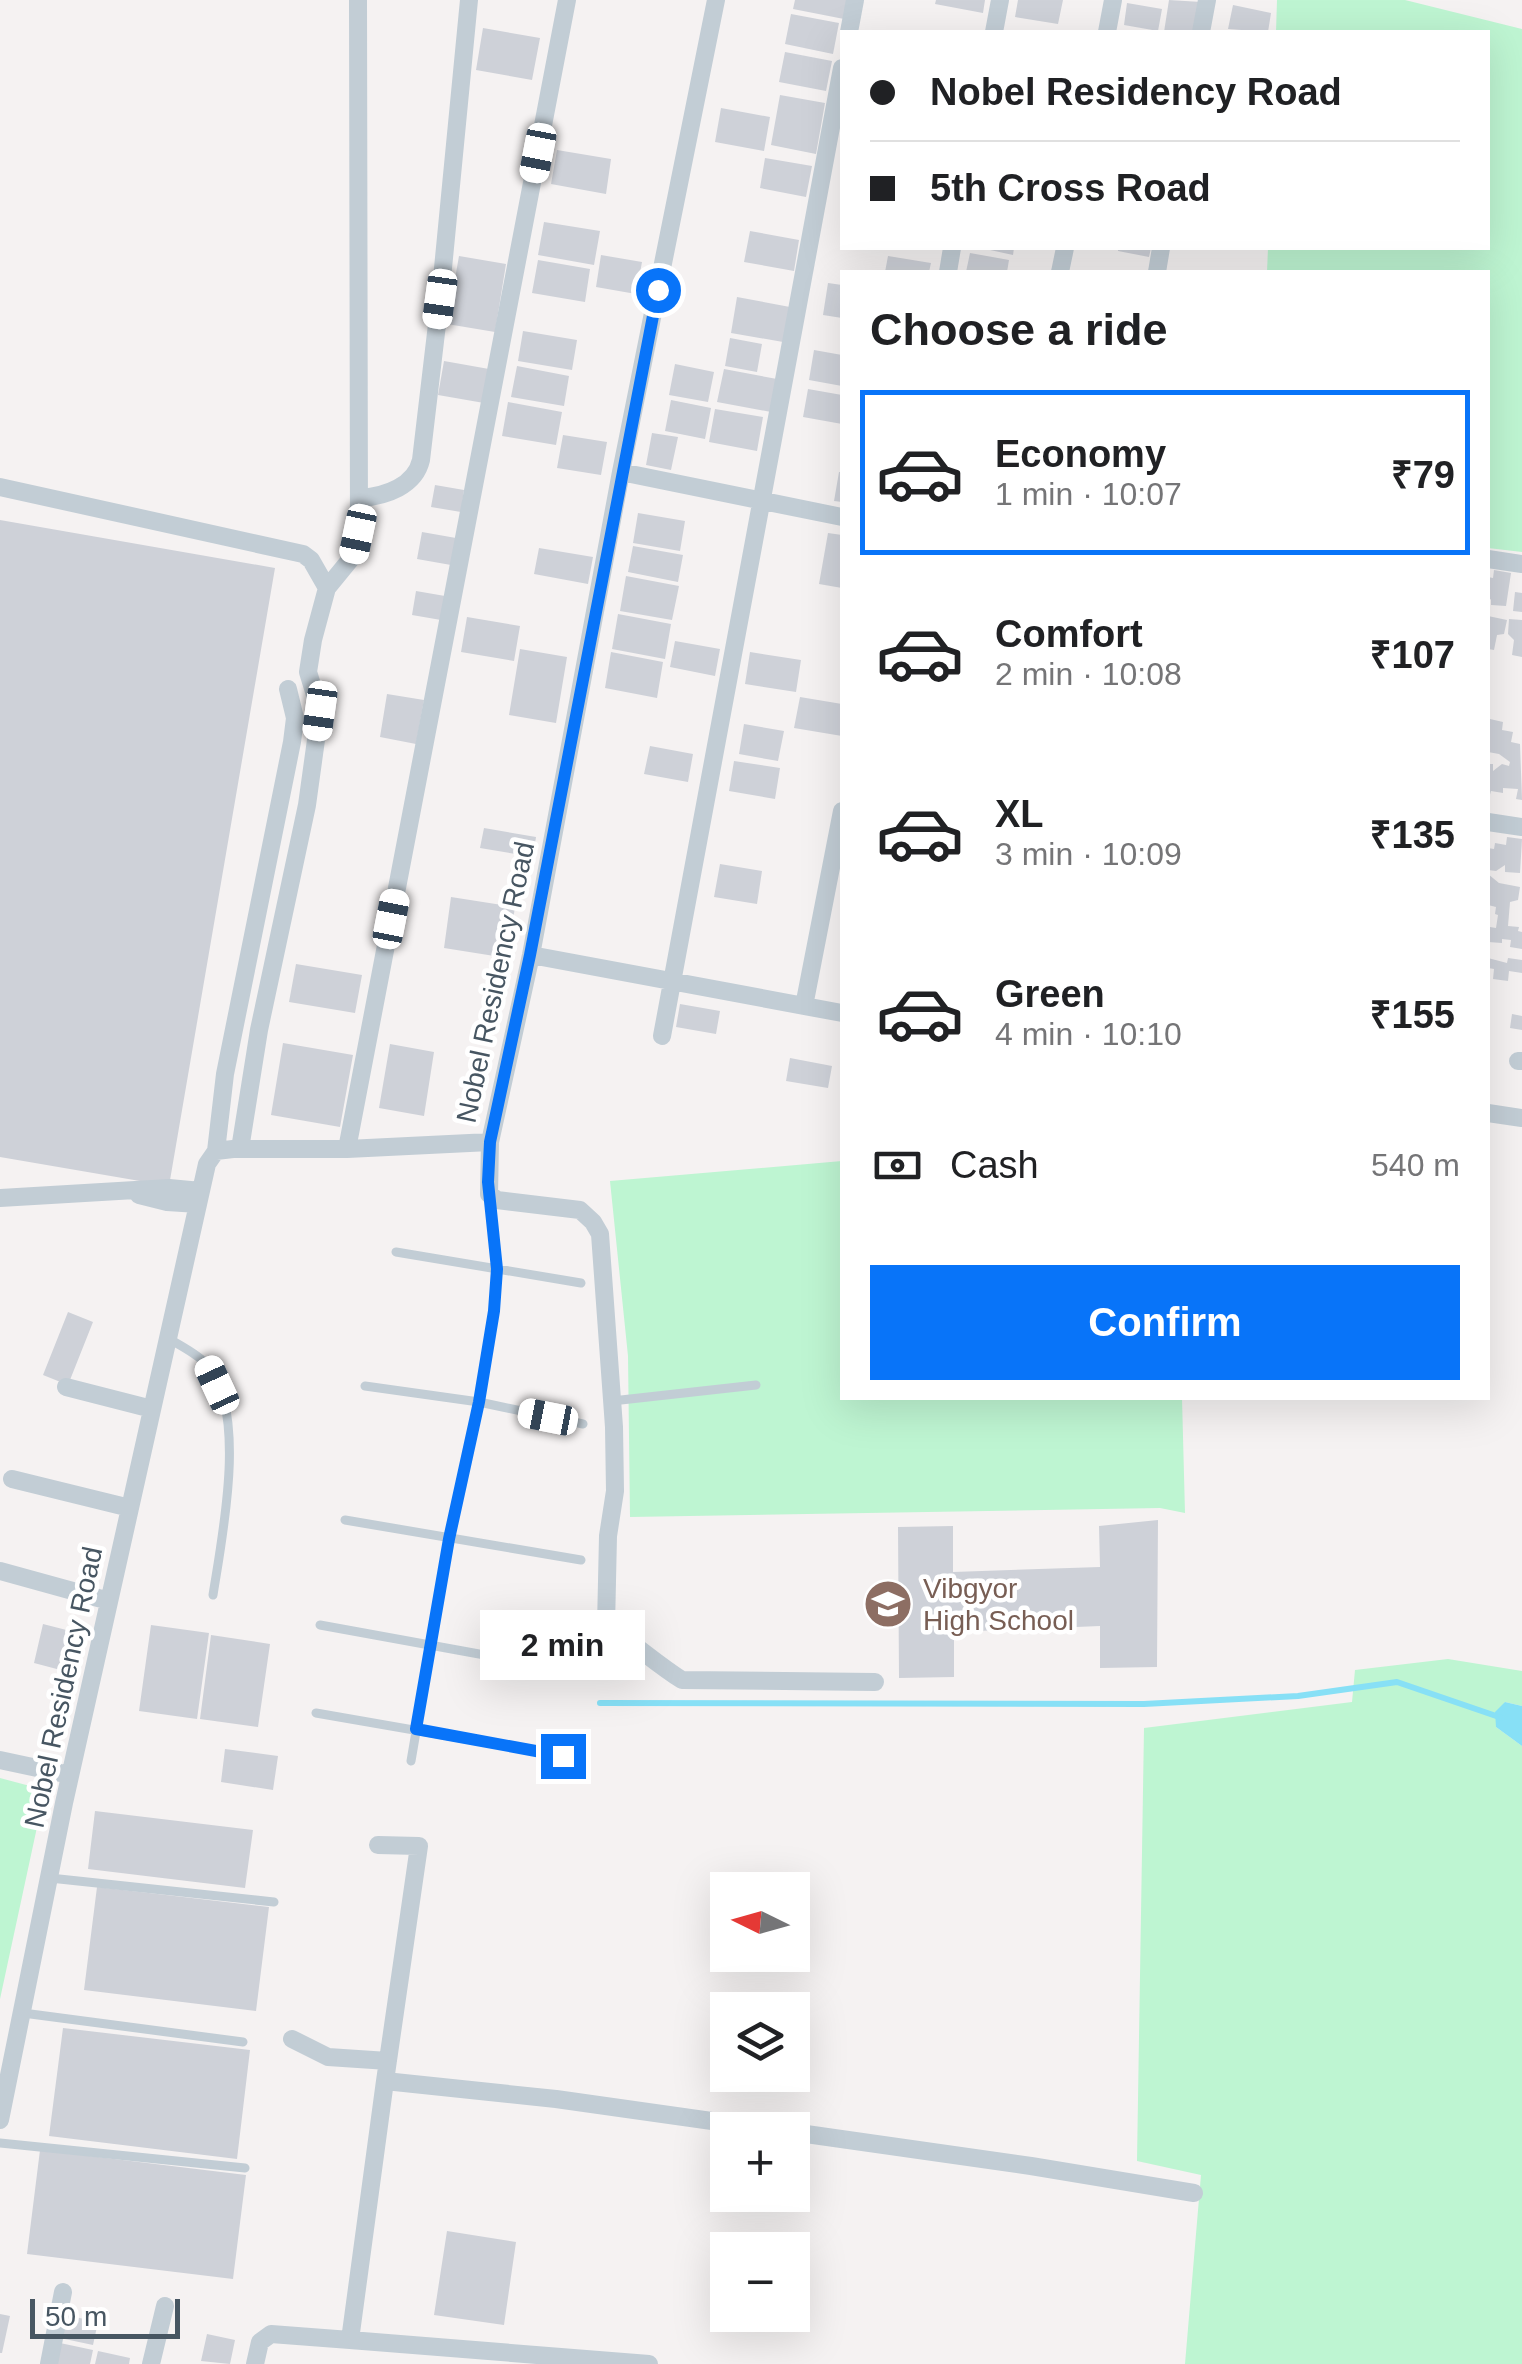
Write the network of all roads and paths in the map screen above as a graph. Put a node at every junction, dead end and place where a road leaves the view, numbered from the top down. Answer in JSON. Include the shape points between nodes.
{"nodes":[{"id":1,"x":358,"y":0,"type":"edge"},
{"id":2,"x":468,"y":0,"type":"edge"},
{"id":3,"x":567,"y":0,"type":"edge"},
{"id":4,"x":716,"y":0,"type":"edge"},
{"id":5,"x":855,"y":0,"type":"edge"},
{"id":6,"x":1000,"y":0,"type":"edge"},
{"id":7,"x":1113,"y":0,"type":"edge"},
{"id":8,"x":1207,"y":0,"type":"edge"},
{"id":9,"x":849,"y":30,"type":"edge"},
{"id":10,"x":994,"y":30,"type":"edge"},
{"id":11,"x":1107,"y":30,"type":"edge"},
{"id":12,"x":1201,"y":30,"type":"edge"},
{"id":13,"x":840,"y":79,"type":"edge"},
{"id":14,"x":621,"y":472,"type":"junction"},
{"id":15,"x":0,"y":486,"type":"edge"},
{"id":16,"x":361,"y":498,"type":"junction"},
{"id":17,"x":762,"y":500,"type":"junction"},
{"id":18,"x":840,"y":517,"type":"edge"},
{"id":19,"x":1490,"y":559,"type":"edge"},
{"id":20,"x":1522,"y":564,"type":"edge"},
{"id":21,"x":328,"y":588,"type":"junction"},
{"id":22,"x":288,"y":689,"type":"dead end"},
{"id":23,"x":840,"y":821,"type":"edge"},
{"id":24,"x":1490,"y":822,"type":"edge"},
{"id":25,"x":1522,"y":827,"type":"edge"},
{"id":26,"x":530,"y":955,"type":"junction"},
{"id":27,"x":672,"y":980,"type":"junction"},
{"id":28,"x":804,"y":1006,"type":"junction"},
{"id":29,"x":840,"y":1013,"type":"edge"},
{"id":30,"x":662,"y":1036,"type":"dead end"},
{"id":31,"x":1490,"y":1113,"type":"edge"},
{"id":32,"x":1522,"y":1118,"type":"edge"},
{"id":33,"x":490,"y":1142,"type":"junction"},
{"id":34,"x":240,"y":1149,"type":"junction"},
{"id":35,"x":346,"y":1149,"type":"junction"},
{"id":36,"x":216,"y":1151,"type":"junction"},
{"id":37,"x":489,"y":1194,"type":"junction"},
{"id":38,"x":199,"y":1197,"type":"junction"},
{"id":39,"x":0,"y":1198,"type":"edge"},
{"id":40,"x":396,"y":1252,"type":"dead end"},
{"id":41,"x":497,"y":1269,"type":"junction"},
{"id":42,"x":581,"y":1283,"type":"dead end"},
{"id":43,"x":168,"y":1338,"type":"junction"},
{"id":44,"x":756,"y":1385,"type":"dead end"},
{"id":45,"x":365,"y":1386,"type":"dead end"},
{"id":46,"x":66,"y":1387,"type":"dead end"},
{"id":47,"x":479,"y":1402,"type":"junction"},
{"id":48,"x":612,"y":1402,"type":"junction"},
{"id":49,"x":152,"y":1409,"type":"junction"},
{"id":50,"x":583,"y":1424,"type":"dead end"},
{"id":51,"x":12,"y":1479,"type":"dead end"},
{"id":52,"x":130,"y":1508,"type":"junction"},
{"id":53,"x":345,"y":1520,"type":"dead end"},
{"id":54,"x":449,"y":1539,"type":"junction"},
{"id":55,"x":581,"y":1560,"type":"dead end"},
{"id":56,"x":0,"y":1570,"type":"edge"},
{"id":57,"x":213,"y":1594,"type":"dead end"},
{"id":58,"x":109,"y":1601,"type":"junction"},
{"id":59,"x":320,"y":1624,"type":"dead end"},
{"id":60,"x":431,"y":1646,"type":"junction"},
{"id":61,"x":578,"y":1672,"type":"dead end"},
{"id":62,"x":875,"y":1682,"type":"dead end"},
{"id":63,"x":316,"y":1713,"type":"dead end"},
{"id":64,"x":416,"y":1729,"type":"junction"},
{"id":65,"x":563,"y":1756,"type":"dead end"},
{"id":66,"x":0,"y":1760,"type":"edge"},
{"id":67,"x":411,"y":1761,"type":"dead end"},
{"id":68,"x":70,"y":1775,"type":"junction"},
{"id":69,"x":378,"y":1844,"type":"dead end"},
{"id":70,"x":50,"y":1878,"type":"junction"},
{"id":71,"x":274,"y":1902,"type":"dead end"},
{"id":72,"x":22,"y":2013,"type":"junction"},
{"id":73,"x":292,"y":2039,"type":"dead end"},
{"id":74,"x":243,"y":2042,"type":"dead end"},
{"id":75,"x":388,"y":2061,"type":"junction"},
{"id":76,"x":385,"y":2081,"type":"junction"},
{"id":77,"x":0,"y":2120,"type":"edge"},
{"id":78,"x":710,"y":2121,"type":"edge"},
{"id":79,"x":810,"y":2135,"type":"edge"},
{"id":80,"x":0,"y":2143,"type":"edge"},
{"id":81,"x":245,"y":2168,"type":"dead end"},
{"id":82,"x":1194,"y":2193,"type":"dead end"},
{"id":83,"x":64,"y":2292,"type":"dead end"},
{"id":84,"x":165,"y":2306,"type":"dead end"},
{"id":85,"x":350,"y":2340,"type":"junction"},
{"id":86,"x":502,"y":2359,"type":"edge"},
{"id":87,"x":49,"y":2364,"type":"edge"},
{"id":88,"x":151,"y":2364,"type":"edge"},
{"id":89,"x":256,"y":2364,"type":"edge"},
{"id":90,"x":648,"y":2364,"type":"edge"}],
"edges":[{"from":1,"to":16,"type":"street"},
{"from":2,"to":16,"type":"street","via":[[421,460],[418,473],[404,484]]},
{"from":3,"to":35,"type":"street"},
{"from":4,"to":14,"type":"street","name":"Nobel Residency Road"},
{"from":5,"to":9,"type":"street"},
{"from":6,"to":10,"type":"street"},
{"from":7,"to":11,"type":"street"},
{"from":8,"to":12,"type":"street"},
{"from":13,"to":17,"type":"street"},
{"from":14,"to":17,"type":"street"},
{"from":14,"to":26,"type":"street","name":"Nobel Residency Road"},
{"from":15,"to":21,"type":"street","via":[[303,554]]},
{"from":16,"to":21,"type":"street","via":[[354,555]]},
{"from":17,"to":18,"type":"street"},
{"from":17,"to":27,"type":"street"},
{"from":19,"to":20,"type":"street"},
{"from":21,"to":34,"type":"street","via":[[308,672],[320,711],[308,805]]},
{"from":22,"to":36,"type":"street","via":[[292,742],[224,1074]]},
{"from":23,"to":28,"type":"street"},
{"from":24,"to":25,"type":"street"},
{"from":26,"to":27,"type":"street"},
{"from":26,"to":33,"type":"street","name":"Nobel Residency Road"},
{"from":27,"to":28,"type":"street"},
{"from":27,"to":30,"type":"street"},
{"from":28,"to":29,"type":"street"},
{"from":31,"to":32,"type":"street"},
{"from":33,"to":35,"type":"street","name":"Nobel Residency Road"},
{"from":33,"to":37,"type":"street"},
{"from":34,"to":35,"type":"street","name":"Nobel Residency Road"},
{"from":34,"to":36,"type":"street","name":"Nobel Residency Road"},
{"from":36,"to":38,"type":"street","name":"Nobel Residency Road"},
{"from":37,"to":41,"type":"lane"},
{"from":37,"to":48,"type":"street","via":[[580,1210],[593,1222],[600,1234]]},
{"from":38,"to":39,"type":"street","via":[[167,1202],[124,1192]]},
{"from":38,"to":43,"type":"street","name":"Nobel Residency Road"},
{"from":40,"to":41,"type":"lane"},
{"from":41,"to":42,"type":"lane"},
{"from":41,"to":47,"type":"lane"},
{"from":43,"to":49,"type":"street","name":"Nobel Residency Road"},
{"from":43,"to":57,"type":"lane","via":[[207,1365],[226,1405],[230,1484]]},
{"from":44,"to":48,"type":"lane"},
{"from":45,"to":47,"type":"lane"},
{"from":46,"to":49,"type":"street"},
{"from":47,"to":50,"type":"lane"},
{"from":47,"to":54,"type":"lane"},
{"from":48,"to":62,"type":"street","via":[[606,1626],[682,1680]]},
{"from":49,"to":52,"type":"street","name":"Nobel Residency Road"},
{"from":51,"to":52,"type":"street"},
{"from":52,"to":58,"type":"street","name":"Nobel Residency Road"},
{"from":53,"to":54,"type":"lane"},
{"from":54,"to":55,"type":"lane"},
{"from":54,"to":60,"type":"lane"},
{"from":56,"to":58,"type":"street"},
{"from":58,"to":68,"type":"street","name":"Nobel Residency Road"},
{"from":59,"to":60,"type":"lane"},
{"from":60,"to":61,"type":"lane"},
{"from":60,"to":64,"type":"lane"},
{"from":63,"to":64,"type":"lane"},
{"from":64,"to":65,"type":"lane"},
{"from":64,"to":67,"type":"lane"},
{"from":66,"to":68,"type":"street"},
{"from":68,"to":70,"type":"street","name":"Nobel Residency Road"},
{"from":69,"to":75,"type":"street","via":[[419,1846]]},
{"from":70,"to":71,"type":"lane"},
{"from":70,"to":72,"type":"street","name":"Nobel Residency Road"},
{"from":72,"to":74,"type":"lane"},
{"from":72,"to":77,"type":"street","name":"Nobel Residency Road"},
{"from":73,"to":75,"type":"street","via":[[328,2058]]},
{"from":75,"to":76,"type":"street"},
{"from":76,"to":78,"type":"street"},
{"from":76,"to":85,"type":"street"},
{"from":79,"to":82,"type":"street"},
{"from":80,"to":81,"type":"lane"},
{"from":83,"to":87,"type":"street"},
{"from":84,"to":88,"type":"street"},
{"from":85,"to":86,"type":"street"},
{"from":85,"to":89,"type":"street","via":[[271,2334],[260,2342]]},
{"from":86,"to":90,"type":"street"}]}
